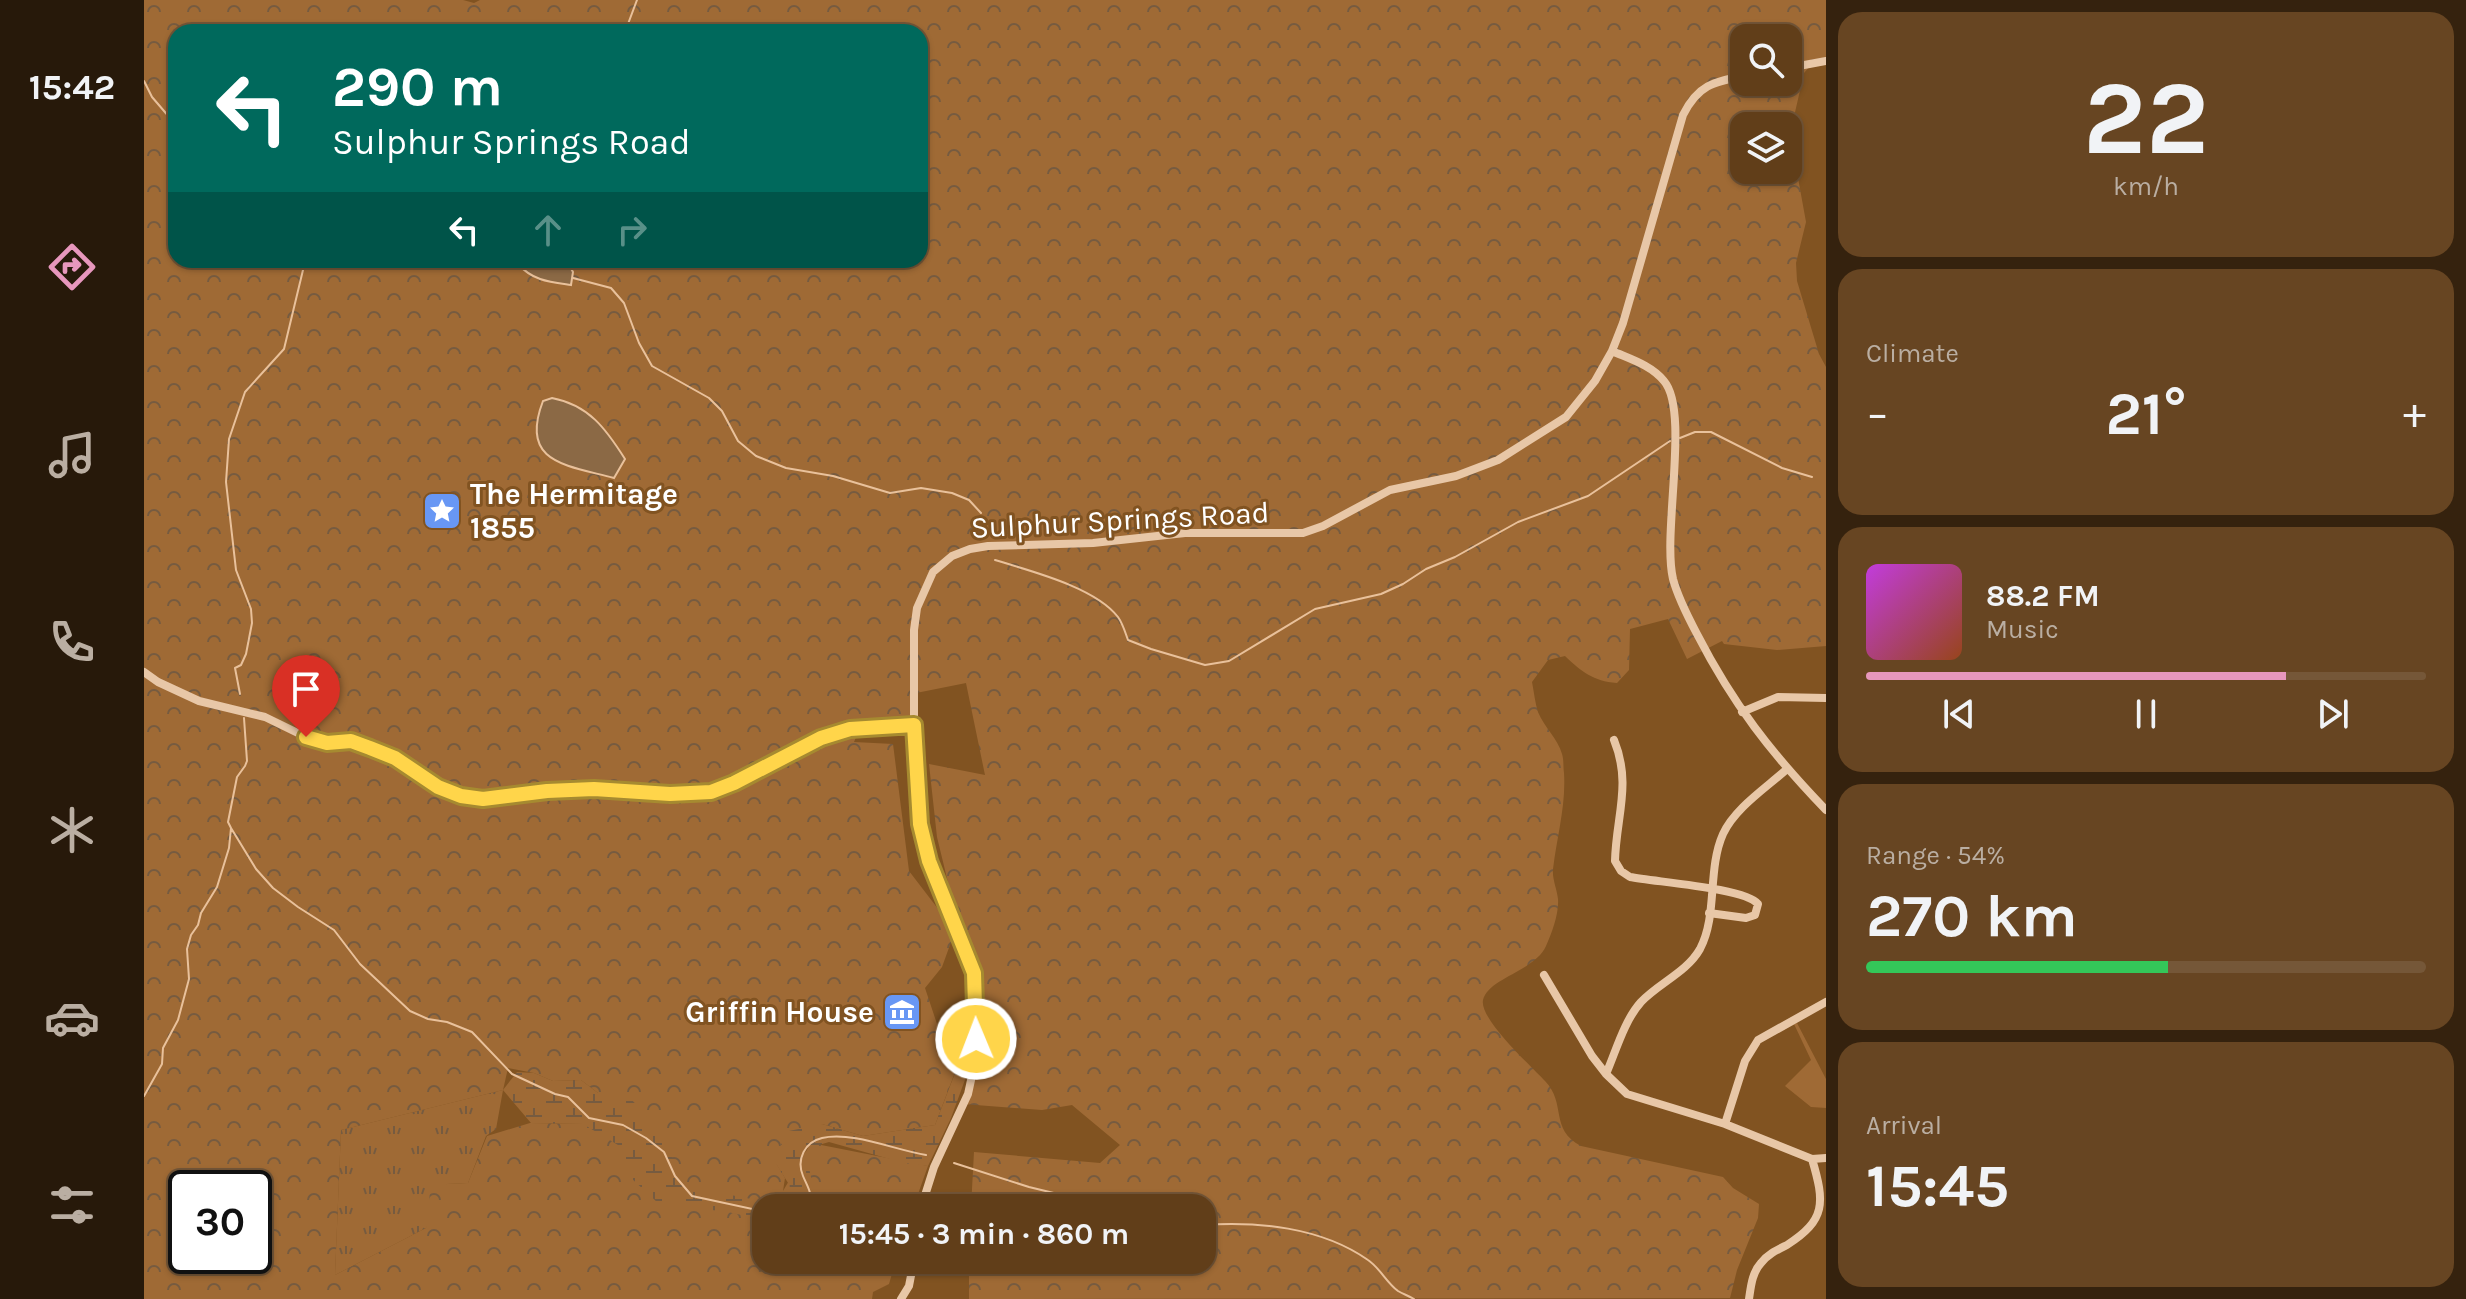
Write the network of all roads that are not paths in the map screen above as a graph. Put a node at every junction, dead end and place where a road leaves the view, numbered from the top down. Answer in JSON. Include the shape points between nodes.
{"nodes":[{"id":1,"x":1826,"y":61,"type":"edge"},
{"id":2,"x":1802,"y":65,"type":"edge"},
{"id":3,"x":1730,"y":79,"type":"edge"},
{"id":4,"x":1612,"y":351,"type":"junction"},
{"id":5,"x":144,"y":672,"type":"edge"},
{"id":6,"x":1826,"y":698,"type":"edge"},
{"id":7,"x":1742,"y":712,"type":"junction"},
{"id":8,"x":914,"y":725,"type":"junction"},
{"id":9,"x":1614,"y":740,"type":"dead end"},
{"id":10,"x":1787,"y":769,"type":"junction"},
{"id":11,"x":1826,"y":810,"type":"edge"},
{"id":12,"x":1712,"y":889,"type":"junction"},
{"id":13,"x":1709,"y":913,"type":"junction"},
{"id":14,"x":1544,"y":975,"type":"dead end"},
{"id":15,"x":1826,"y":1002,"type":"edge"},
{"id":16,"x":1606,"y":1074,"type":"junction"},
{"id":17,"x":1725,"y":1124,"type":"junction"},
{"id":18,"x":1826,"y":1158,"type":"edge"},
{"id":19,"x":1812,"y":1159,"type":"junction"},
{"id":20,"x":925,"y":1194,"type":"edge"},
{"id":21,"x":911,"y":1274,"type":"edge"},
{"id":22,"x":901,"y":1299,"type":"edge"},
{"id":23,"x":1749,"y":1299,"type":"edge"}],
"edges":[{"from":1,"to":2,"type":"street"},
{"from":3,"to":4,"type":"street","name":"Sulphur Springs Road","via":[[1700,89],[1683,115]]},
{"from":4,"to":7,"type":"street","via":[[1653,370],[1667,383],[1676,429],[1673,577],[1710,659]]},
{"from":4,"to":8,"type":"street","name":"Sulphur Springs Road","via":[[1566,417],[1498,460],[1456,476],[1390,490],[1303,533],[1185,533],[988,546],[952,556],[933,572],[917,608]]},
{"from":5,"to":8,"type":"street","via":[[199,701],[265,717],[306,737],[370,748],[438,787],[483,799],[594,789],[711,792],[821,738],[850,729]]},
{"from":6,"to":7,"type":"street","via":[[1778,697]]},
{"from":7,"to":10,"type":"street"},
{"from":8,"to":20,"type":"street","name":"Sulphur Springs Road","via":[[920,824],[929,861],[974,973],[976,1016],[968,1094]]},
{"from":9,"to":12,"type":"street","via":[[1623,761],[1615,861],[1621,871],[1630,877]]},
{"from":10,"to":11,"type":"street"},
{"from":10,"to":12,"type":"street","via":[[1723,834]]},
{"from":12,"to":13,"type":"street"},
{"from":12,"to":13,"type":"street","via":[[1753,898],[1758,908],[1746,918]]},
{"from":13,"to":16,"type":"street","via":[[1699,950],[1636,1008]]},
{"from":14,"to":16,"type":"street"},
{"from":15,"to":17,"type":"street","via":[[1758,1040],[1745,1061]]},
{"from":16,"to":17,"type":"street","via":[[1627,1094]]},
{"from":17,"to":19,"type":"street"},
{"from":18,"to":19,"type":"street"},
{"from":19,"to":23,"type":"street","via":[[1822,1202],[1819,1218],[1809,1232],[1761,1263]]},
{"from":21,"to":22,"type":"street"}]}
